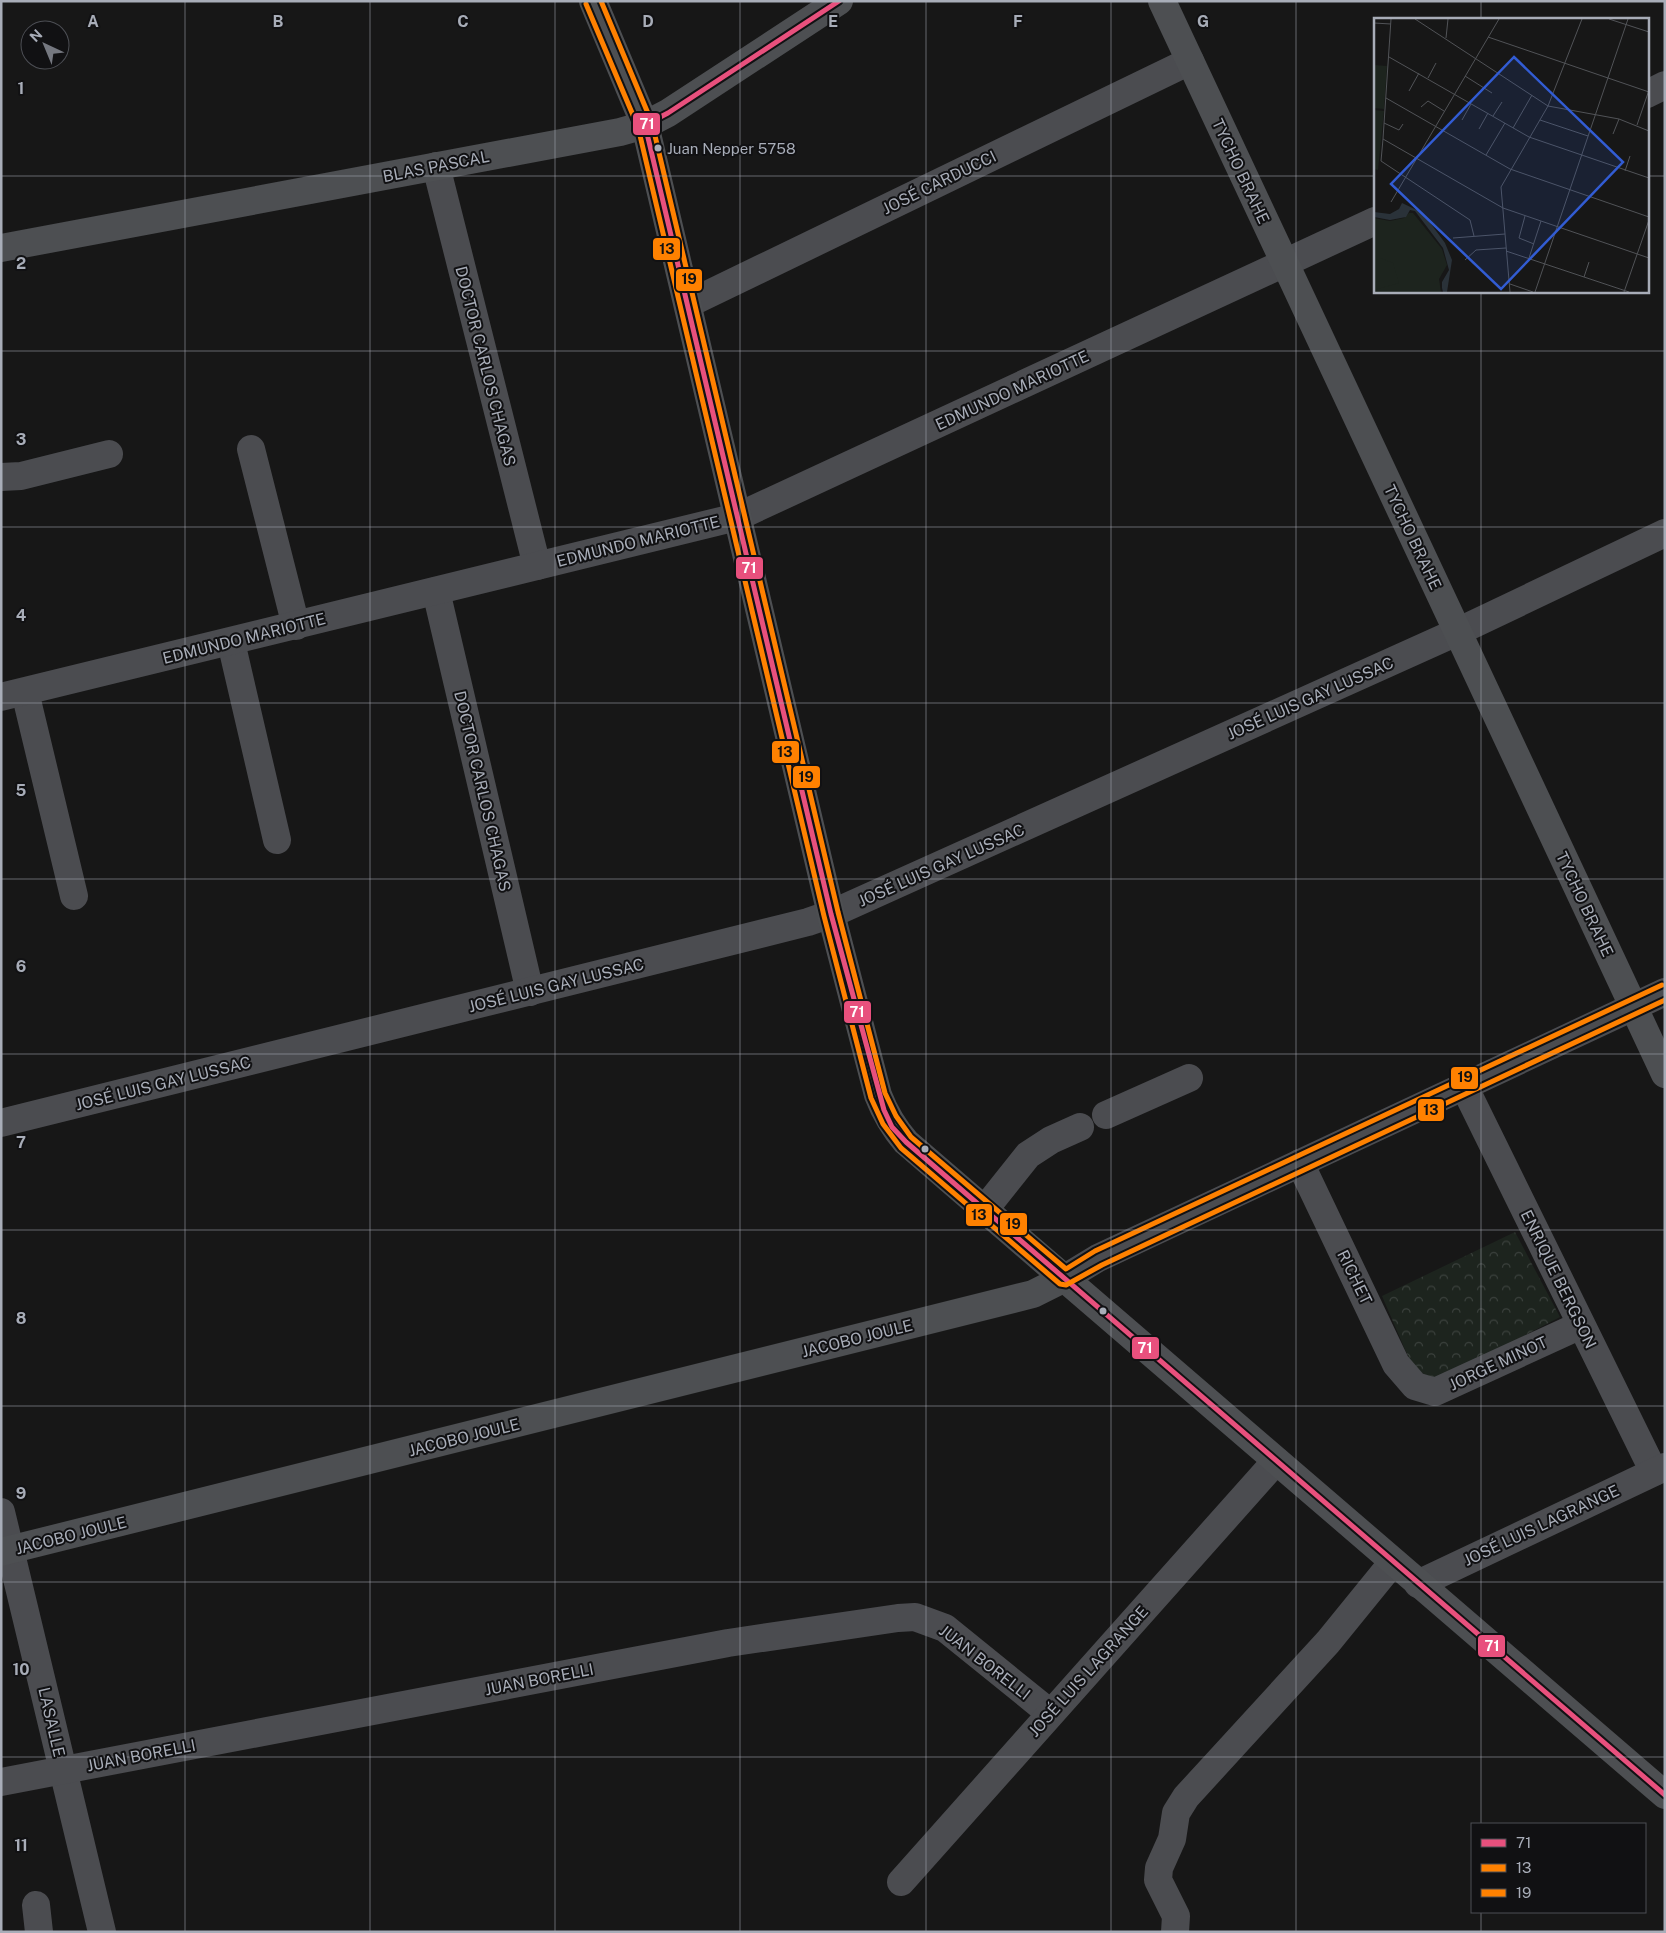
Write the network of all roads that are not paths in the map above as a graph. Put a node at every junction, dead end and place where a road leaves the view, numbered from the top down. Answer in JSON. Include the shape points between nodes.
{"nodes":[{"id":1,"x":593,"y":1,"type":"edge"},
{"id":2,"x":839,"y":1,"type":"edge"},
{"id":3,"x":1162,"y":1,"type":"edge"},
{"id":4,"x":1190,"y":61,"type":"junction"},
{"id":5,"x":1665,"y":86,"type":"edge"},
{"id":6,"x":1648,"y":94,"type":"edge"},
{"id":7,"x":645,"y":124,"type":"junction"},
{"id":8,"x":436,"y":166,"type":"junction"},
{"id":9,"x":1374,"y":221,"type":"edge"},
{"id":10,"x":1,"y":248,"type":"edge"},
{"id":11,"x":1284,"y":264,"type":"junction"},
{"id":12,"x":688,"y":304,"type":"junction"},
{"id":13,"x":251,"y":449,"type":"dead end"},
{"id":14,"x":109,"y":454,"type":"dead end"},
{"id":15,"x":1,"y":477,"type":"edge"},
{"id":16,"x":737,"y":517,"type":"junction"},
{"id":17,"x":1665,"y":533,"type":"edge"},
{"id":18,"x":537,"y":566,"type":"junction"},
{"id":19,"x":436,"y":591,"type":"junction"},
{"id":20,"x":296,"y":626,"type":"junction"},
{"id":21,"x":1457,"y":632,"type":"junction"},
{"id":22,"x":231,"y":642,"type":"junction"},
{"id":23,"x":13,"y":694,"type":"edge"},
{"id":24,"x":277,"y":840,"type":"dead end"},
{"id":25,"x":74,"y":896,"type":"dead end"},
{"id":26,"x":831,"y":914,"type":"junction"},
{"id":27,"x":530,"y":992,"type":"junction"},
{"id":28,"x":1665,"y":992,"type":"edge"},
{"id":29,"x":1634,"y":1007,"type":"junction"},
{"id":30,"x":1665,"y":1074,"type":"edge"},
{"id":31,"x":1188,"y":1078,"type":"dead end"},
{"id":32,"x":1464,"y":1086,"type":"junction"},
{"id":33,"x":1,"y":1123,"type":"edge"},
{"id":34,"x":1300,"y":1163,"type":"junction"},
{"id":35,"x":984,"y":1209,"type":"junction"},
{"id":36,"x":1065,"y":1278,"type":"junction"},
{"id":37,"x":1581,"y":1325,"type":"junction"},
{"id":38,"x":1415,"y":1386,"type":"joint"},
{"id":39,"x":1276,"y":1461,"type":"junction"},
{"id":40,"x":1659,"y":1470,"type":"edge"},
{"id":41,"x":1,"y":1512,"type":"edge"},
{"id":42,"x":6,"y":1551,"type":"edge"},
{"id":43,"x":1393,"y":1562,"type":"junction"},
{"id":44,"x":1418,"y":1584,"type":"junction"},
{"id":45,"x":1050,"y":1713,"type":"junction"},
{"id":46,"x":63,"y":1770,"type":"junction"},
{"id":47,"x":1,"y":1782,"type":"edge"},
{"id":48,"x":1665,"y":1795,"type":"edge"},
{"id":49,"x":900,"y":1882,"type":"dead end"},
{"id":50,"x":36,"y":1905,"type":"dead end"},
{"id":51,"x":39,"y":1932,"type":"edge"},
{"id":52,"x":102,"y":1932,"type":"edge"},
{"id":53,"x":1175,"y":1932,"type":"edge"}],
"edges":[{"from":1,"to":7,"type":"main road"},
{"from":2,"to":7,"type":"main road","name":"BLAS PASCAL","via":[[668,113]]},
{"from":3,"to":4,"type":"main road","name":"TYCHO BRAHE"},
{"from":4,"to":11,"type":"main road","name":"TYCHO BRAHE"},
{"from":4,"to":12,"type":"street","name":"JOSÉ CARDUCCI"},
{"from":5,"to":6,"type":"street"},
{"from":7,"to":8,"type":"main road","name":"BLAS PASCAL","via":[[620,132]]},
{"from":7,"to":12,"type":"main road"},
{"from":8,"to":10,"type":"main road","name":"BLAS PASCAL"},
{"from":8,"to":18,"type":"street","name":"DOCTOR CARLOS CHAGAS"},
{"from":9,"to":11,"type":"street","name":"EDMUNDO MARIOTTE"},
{"from":11,"to":16,"type":"street","name":"EDMUNDO MARIOTTE"},
{"from":11,"to":21,"type":"main road","name":"TYCHO BRAHE"},
{"from":12,"to":16,"type":"main road"},
{"from":13,"to":20,"type":"street"},
{"from":14,"to":15,"type":"street","via":[[21,476]]},
{"from":16,"to":18,"type":"street","name":"EDMUNDO MARIOTTE"},
{"from":16,"to":26,"type":"main road"},
{"from":17,"to":21,"type":"street","name":"JOSÉ LUIS GAY LUSSAC"},
{"from":18,"to":19,"type":"street","name":"EDMUNDO MARIOTTE"},
{"from":19,"to":20,"type":"street","name":"EDMUNDO MARIOTTE"},
{"from":19,"to":27,"type":"street","name":"DOCTOR CARLOS CHAGAS"},
{"from":20,"to":22,"type":"street","name":"EDMUNDO MARIOTTE"},
{"from":21,"to":26,"type":"street","name":"JOSÉ LUIS GAY LUSSAC"},
{"from":21,"to":29,"type":"main road","name":"TYCHO BRAHE"},
{"from":22,"to":23,"type":"street","name":"EDMUNDO MARIOTTE"},
{"from":22,"to":24,"type":"street"},
{"from":23,"to":25,"type":"street"},
{"from":26,"to":27,"type":"street","name":"JOSÉ LUIS GAY LUSSAC"},
{"from":26,"to":35,"type":"main road","via":[[884,1110],[892,1127]]},
{"from":27,"to":33,"type":"street","name":"JOSÉ LUIS GAY LUSSAC"},
{"from":28,"to":29,"type":"street","name":"JACOBO JOULE"},
{"from":29,"to":30,"type":"main road","name":"TYCHO BRAHE"},
{"from":29,"to":32,"type":"street","name":"JACOBO JOULE"},
{"from":31,"to":35,"type":"street","via":[[1106,1115],[1106,1128],[1097,1135],[1084,1132],[1080,1127],[1051,1140],[1028,1155]]},
{"from":32,"to":34,"type":"street","name":"JACOBO JOULE"},
{"from":32,"to":37,"type":"street","name":"ENRIQUE BERGSON"},
{"from":34,"to":36,"type":"street","name":"JACOBO JOULE","via":[[1098,1258]]},
{"from":34,"to":38,"type":"street","name":"RICHET","via":[[1396,1364]]},
{"from":35,"to":36,"type":"main road"},
{"from":36,"to":39,"type":"main road"},
{"from":36,"to":42,"type":"main road","name":"JACOBO JOULE","via":[[1033,1294]]},
{"from":37,"to":38,"type":"street","name":"JORGE MINOT","via":[[1435,1392]]},
{"from":37,"to":40,"type":"street","name":"ENRIQUE BERGSON"},
{"from":39,"to":43,"type":"main road"},
{"from":39,"to":45,"type":"street","name":"JOSÉ LUIS LAGRANGE"},
{"from":40,"to":44,"type":"street","name":"JOSÉ LUIS LAGRANGE"},
{"from":41,"to":42,"type":"street","name":"LASALLE"},
{"from":42,"to":46,"type":"street","name":"LASALLE"},
{"from":43,"to":44,"type":"main road"},
{"from":43,"to":53,"type":"street","via":[[1328,1642],[1186,1797],[1176,1813],[1172,1839],[1159,1868],[1158,1880],[1176,1916]]},
{"from":44,"to":48,"type":"main road"},
{"from":45,"to":46,"type":"street","name":"JUAN BORELLI","via":[[945,1628],[915,1617],[728,1643]]},
{"from":45,"to":49,"type":"street","name":"JOSÉ LUIS LAGRANGE"},
{"from":46,"to":47,"type":"street","name":"JUAN BORELLI"},
{"from":46,"to":52,"type":"street","name":"LASALLE"},
{"from":50,"to":51,"type":"street"}]}
